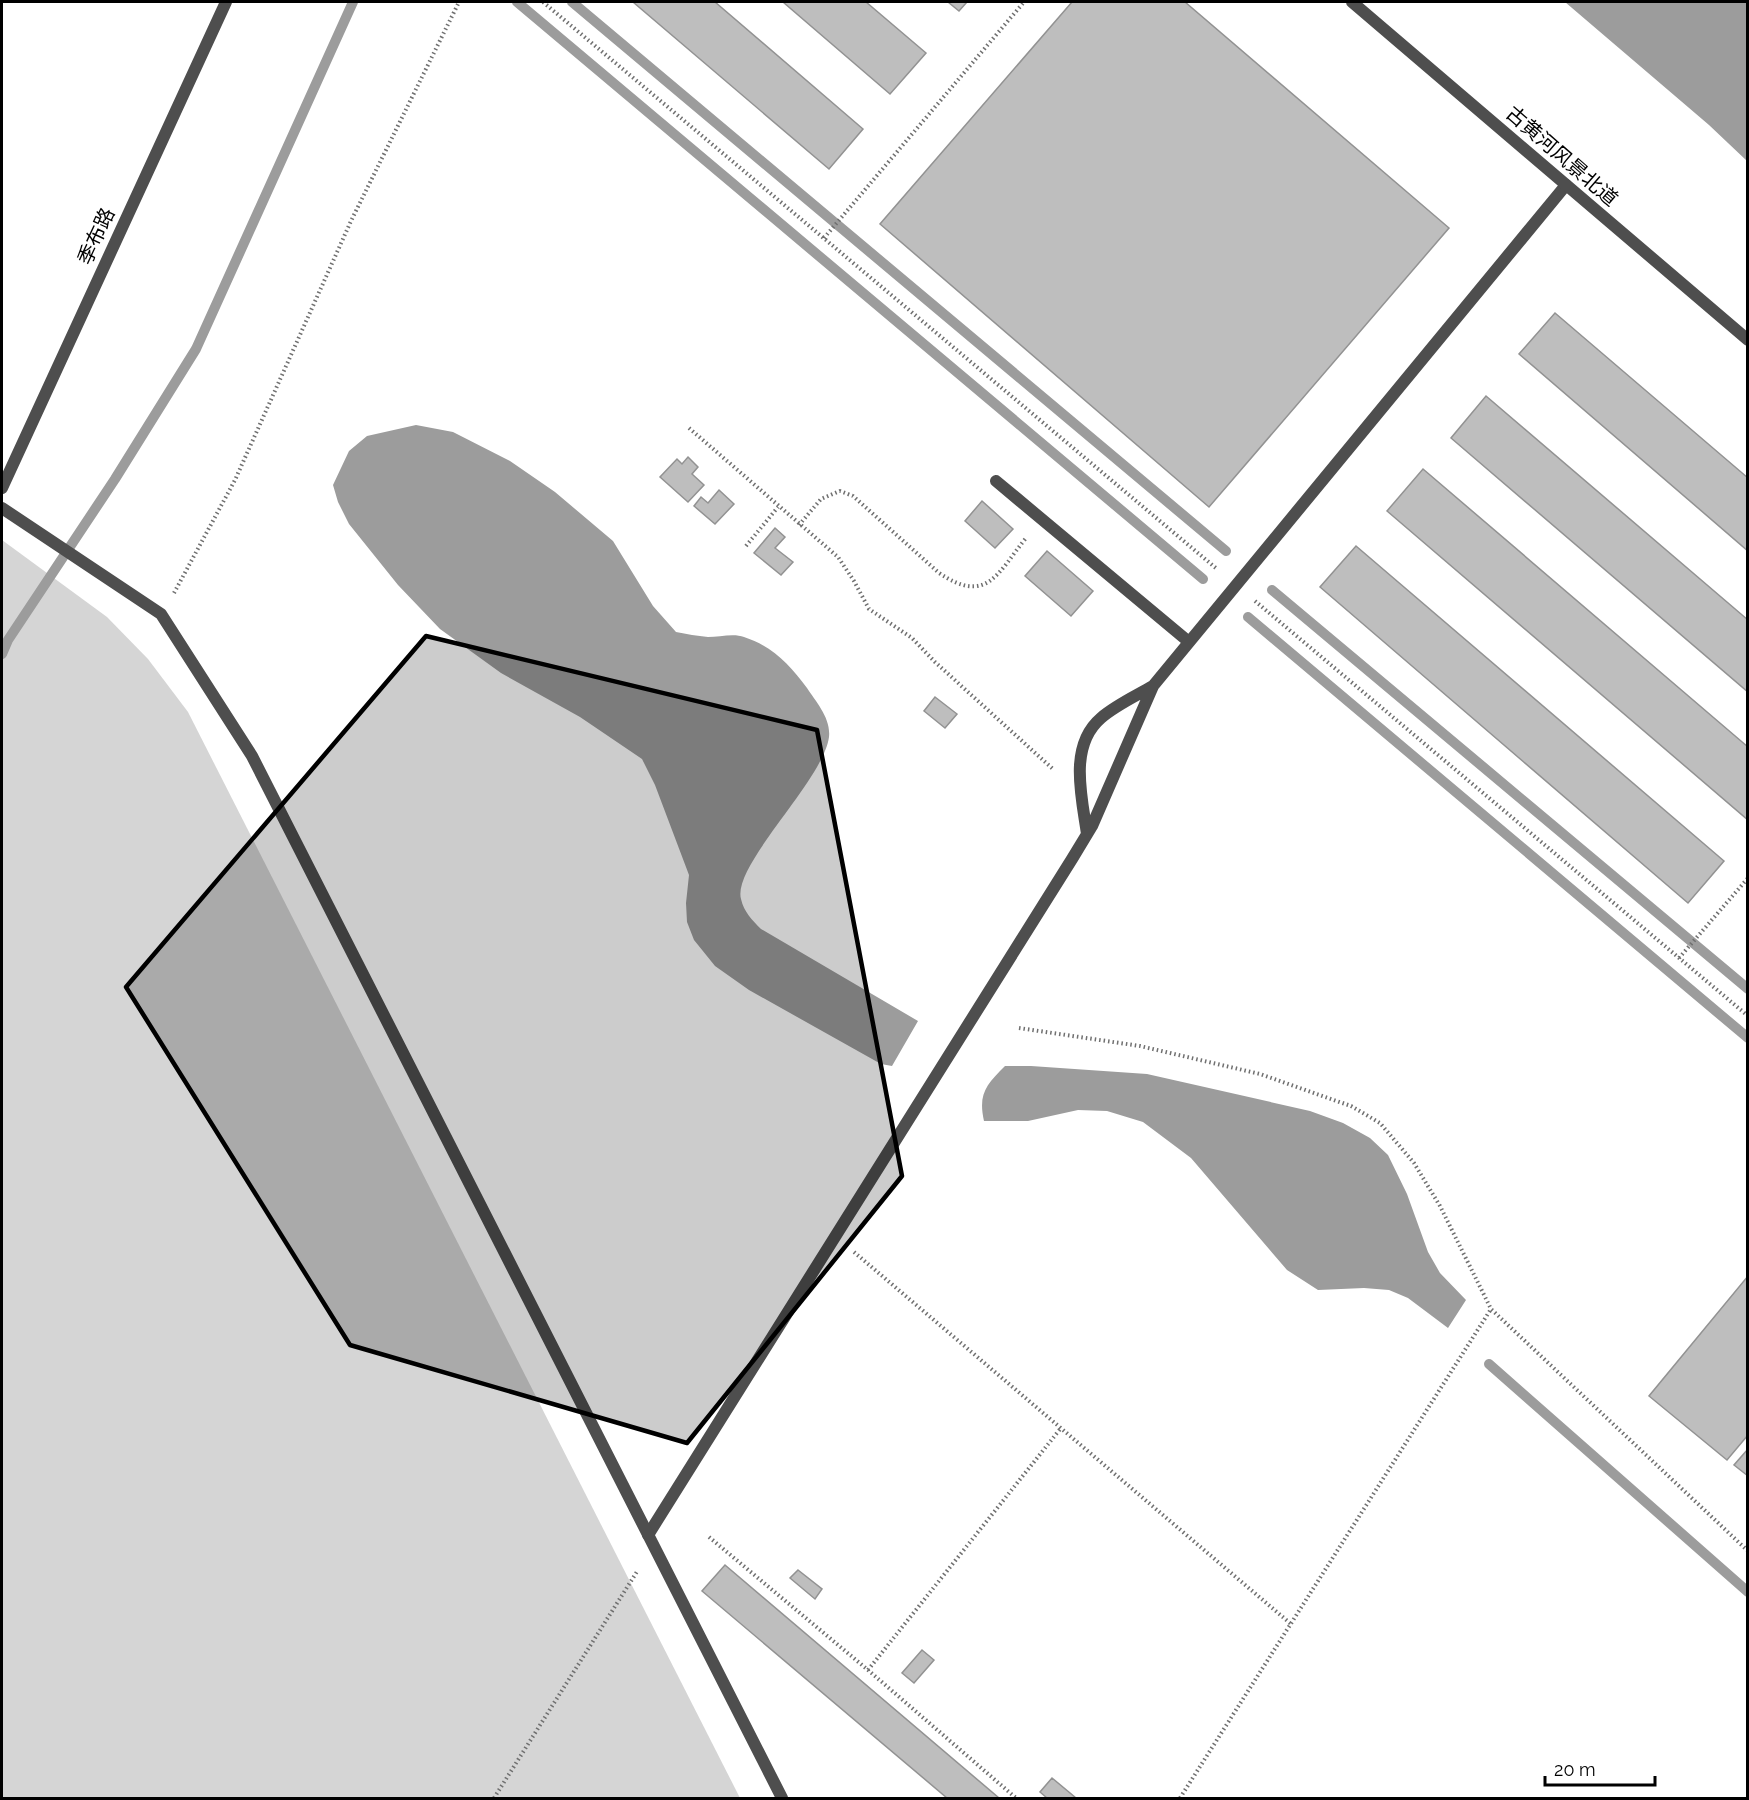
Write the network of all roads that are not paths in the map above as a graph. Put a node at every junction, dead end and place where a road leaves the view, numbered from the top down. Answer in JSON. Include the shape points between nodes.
{"nodes":[{"id":1,"x":226,"y":2,"type":"edge"},
{"id":2,"x":1352,"y":2,"type":"edge"},
{"id":3,"x":1566,"y":185,"type":"junction"},
{"id":4,"x":1748,"y":340,"type":"edge"},
{"id":5,"x":996,"y":481,"type":"dead end"},
{"id":6,"x":2,"y":488,"type":"edge"},
{"id":7,"x":2,"y":508,"type":"edge"},
{"id":8,"x":1189,"y":642,"type":"junction"},
{"id":9,"x":1153,"y":686,"type":"junction"},
{"id":10,"x":1087,"y":834,"type":"junction"},
{"id":11,"x":650,"y":1541,"type":"junction"},
{"id":12,"x":782,"y":1798,"type":"edge"}],
"edges":[{"from":1,"to":6,"type":"street","name":"季布路"},
{"from":2,"to":3,"type":"street","name":"古黄河风景北道"},
{"from":3,"to":4,"type":"street","name":"古黄河风景北道"},
{"from":3,"to":8,"type":"street"},
{"from":5,"to":8,"type":"street"},
{"from":7,"to":11,"type":"street","via":[[161,614],[252,756]]},
{"from":8,"to":9,"type":"street"},
{"from":9,"to":10,"type":"street"},
{"from":9,"to":10,"type":"street","via":[[1099,719],[1086,737],[1081,755]]},
{"from":10,"to":11,"type":"street"},
{"from":11,"to":12,"type":"street"}]}
